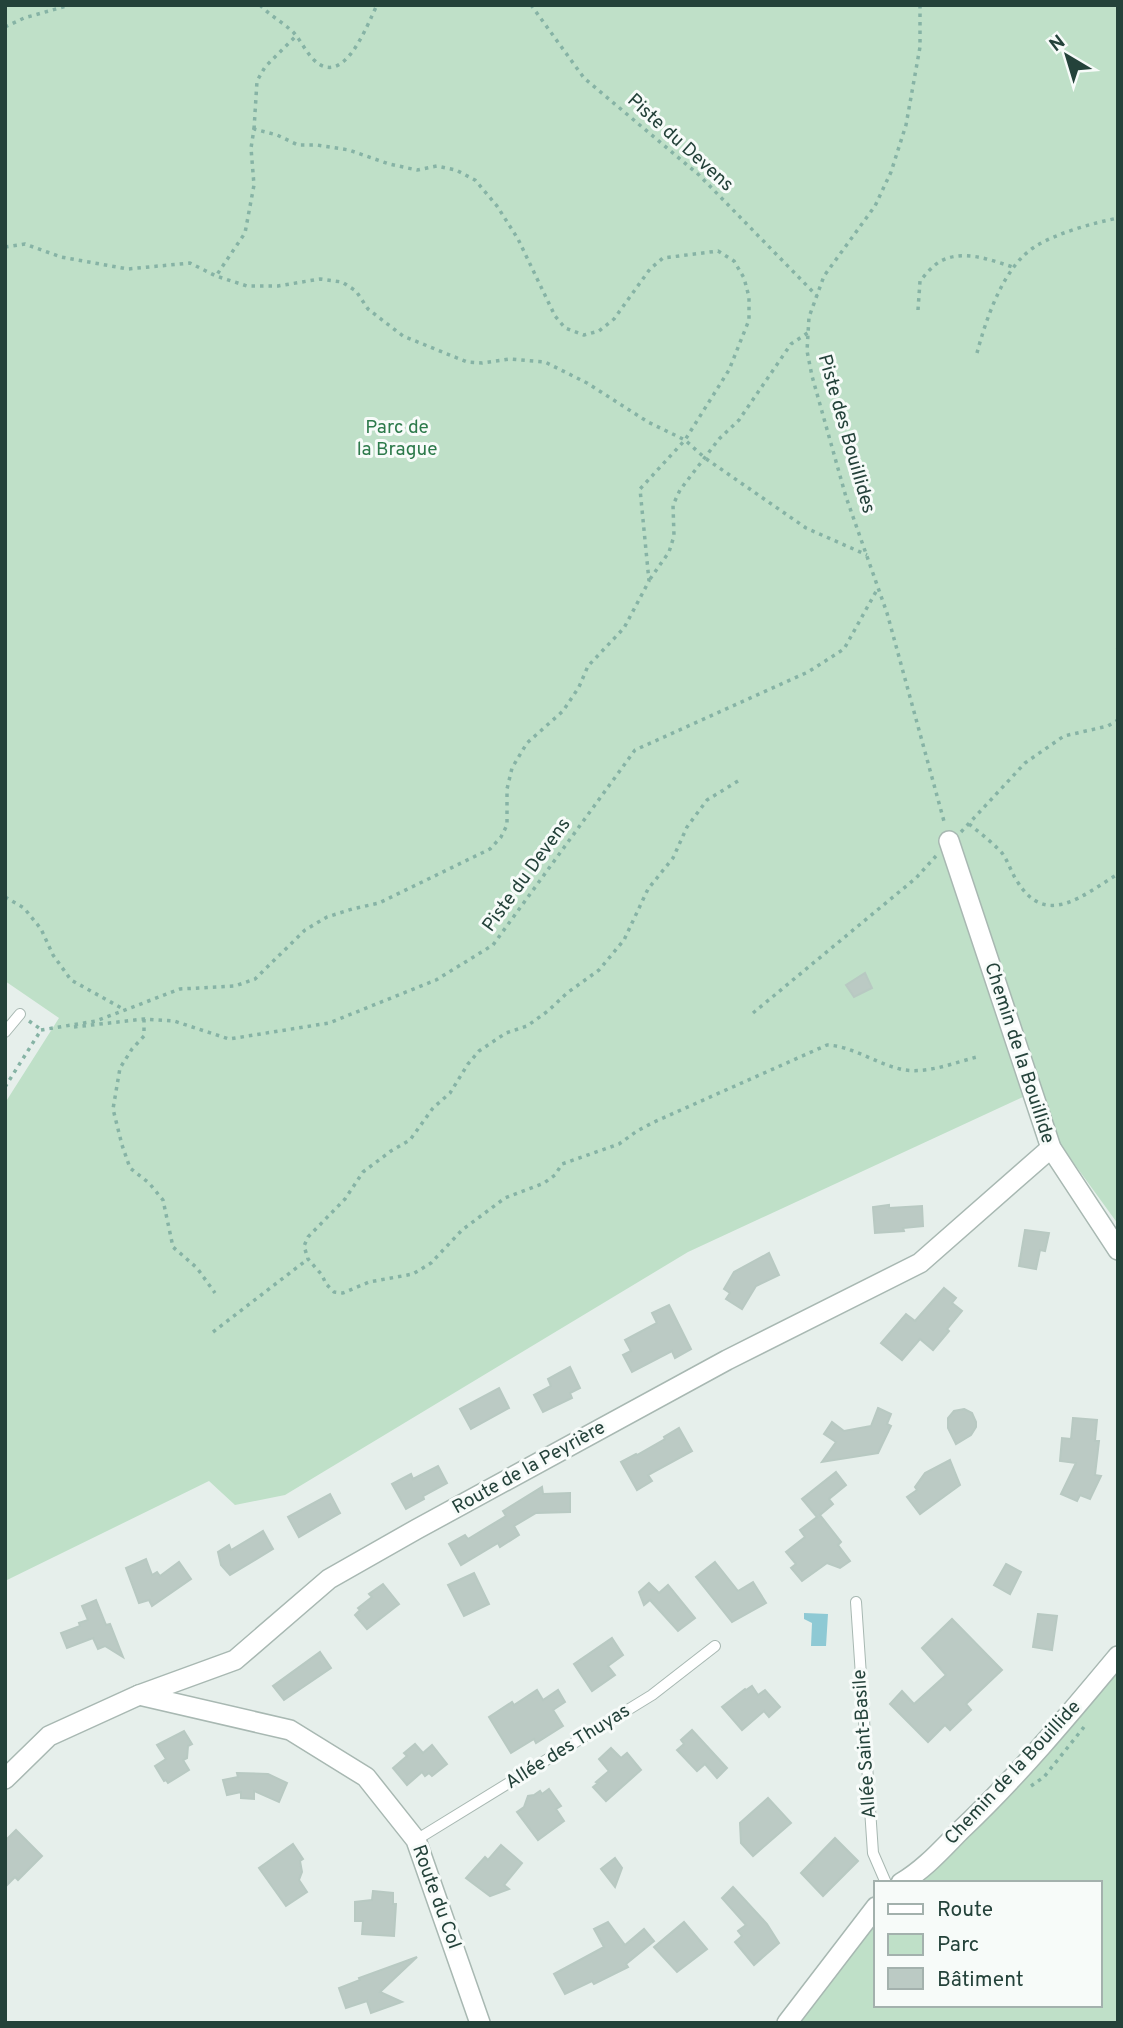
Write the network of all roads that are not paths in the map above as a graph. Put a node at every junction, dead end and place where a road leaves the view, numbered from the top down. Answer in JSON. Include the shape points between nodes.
{"nodes":[{"id":1,"x":949,"y":841,"type":"road end"},
{"id":2,"x":20,"y":1014,"type":"dead end"},
{"id":3,"x":5,"y":1031,"type":"edge"},
{"id":4,"x":1051,"y":1149,"type":"junction"},
{"id":5,"x":1118,"y":1250,"type":"edge"},
{"id":6,"x":856,"y":1602,"type":"dead end"},
{"id":7,"x":715,"y":1646,"type":"dead end"},
{"id":8,"x":1118,"y":1656,"type":"edge"},
{"id":9,"x":139,"y":1695,"type":"junction"},
{"id":10,"x":5,"y":1779,"type":"edge"},
{"id":11,"x":416,"y":1840,"type":"junction"},
{"id":12,"x":885,"y":1881,"type":"edge"},
{"id":13,"x":904,"y":1881,"type":"edge"},
{"id":14,"x":874,"y":1910,"type":"edge"},
{"id":15,"x":480,"y":2023,"type":"edge"},
{"id":16,"x":786,"y":2023,"type":"edge"}],
"edges":[{"from":1,"to":4,"type":"street","name":"Chemin de la Bouillide"},
{"from":2,"to":3,"type":"lane"},
{"from":4,"to":5,"type":"street","name":"Chemin de la Bouillide"},
{"from":4,"to":9,"type":"street","name":"Route de la Peyrière","via":[[920,1263],[727,1360],[329,1579],[235,1660]]},
{"from":6,"to":12,"type":"lane","name":"Allée Saint-Basile","via":[[873,1853]]},
{"from":7,"to":11,"type":"lane","name":"Allée des Thuyas","via":[[652,1695]]},
{"from":8,"to":13,"type":"street","name":"Chemin de la Bouillide","via":[[985,1808]]},
{"from":9,"to":10,"type":"street","name":"Route de la Peyrière","via":[[50,1736]]},
{"from":9,"to":11,"type":"street","name":"Route du Col","via":[[290,1730],[366,1777]]},
{"from":11,"to":15,"type":"street","name":"Route du Col"},
{"from":14,"to":16,"type":"street"}]}
